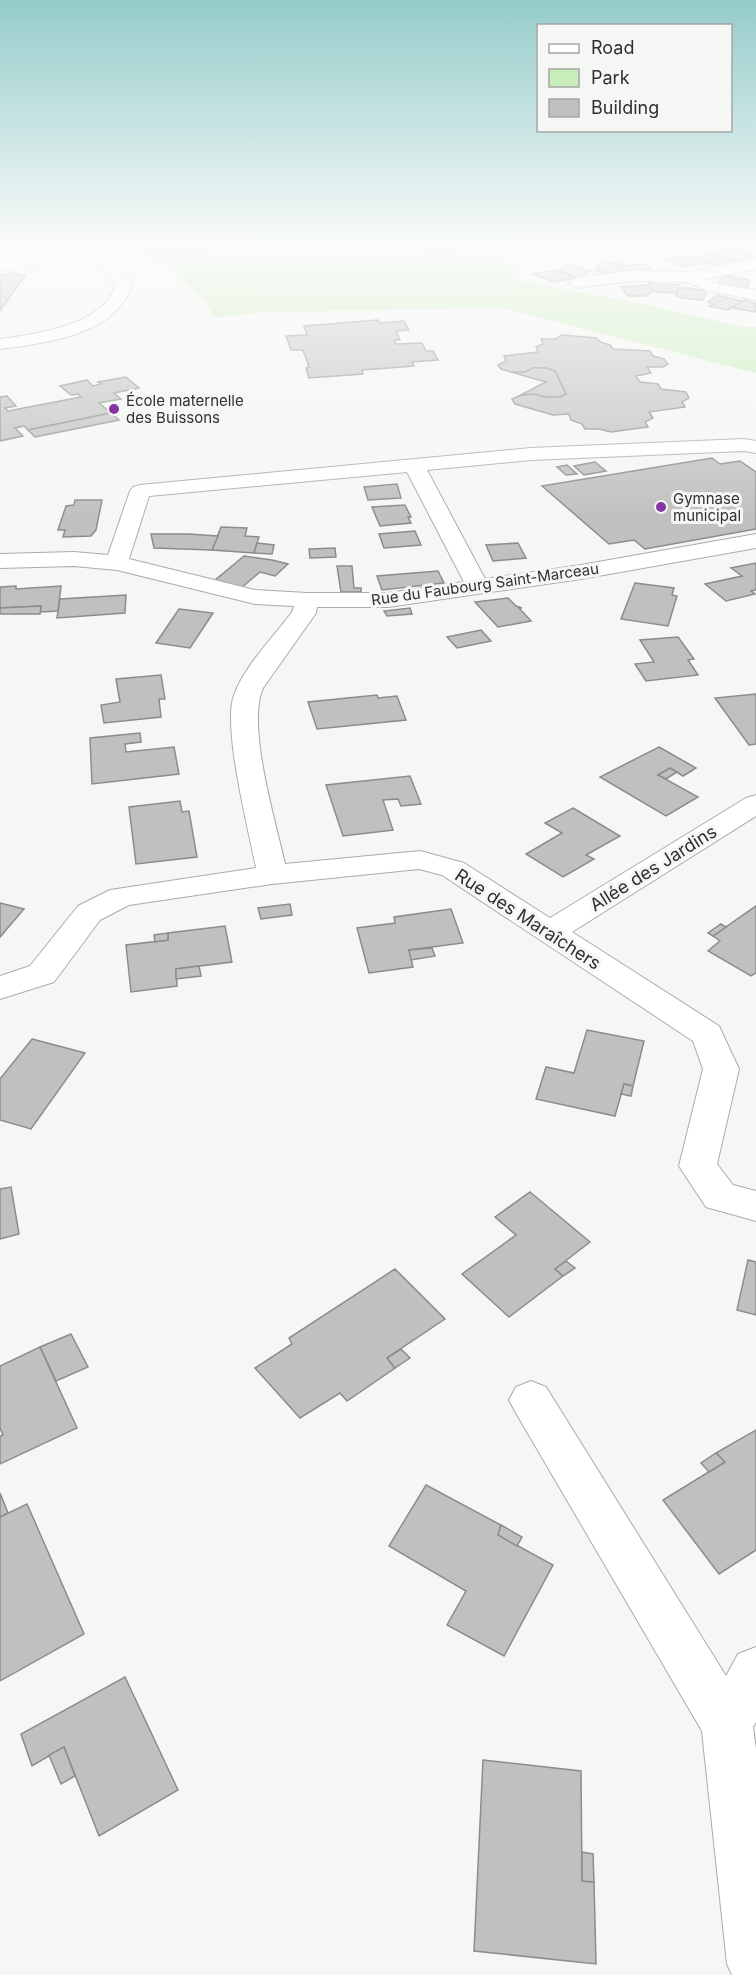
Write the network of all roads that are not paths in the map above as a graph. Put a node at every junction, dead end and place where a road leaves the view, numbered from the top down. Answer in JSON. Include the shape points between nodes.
{"nodes":[{"id":1,"x":36,"y":337,"type":"edge"},
{"id":2,"x":0,"y":344,"type":"edge"},
{"id":3,"x":756,"y":447,"type":"edge"},
{"id":4,"x":414,"y":465,"type":"junction"},
{"id":5,"x":756,"y":542,"type":"edge"},
{"id":6,"x":0,"y":561,"type":"edge"},
{"id":7,"x":117,"y":563,"type":"junction"},
{"id":8,"x":478,"y":587,"type":"junction"},
{"id":9,"x":307,"y":600,"type":"junction"},
{"id":10,"x":756,"y":804,"type":"edge"},
{"id":11,"x":272,"y":875,"type":"junction"},
{"id":12,"x":549,"y":932,"type":"junction"},
{"id":13,"x":0,"y":988,"type":"edge"},
{"id":14,"x":756,"y":1206,"type":"edge"},
{"id":15,"x":531,"y":1400,"type":"dead end"},
{"id":16,"x":756,"y":1672,"type":"edge"},
{"id":17,"x":727,"y":1724,"type":"junction"},
{"id":18,"x":756,"y":1964,"type":"edge"}],
"edges":[{"from":1,"to":2,"type":"street"},
{"from":3,"to":4,"type":"street","via":[[531,454]]},
{"from":4,"to":7,"type":"street","via":[[141,491]]},
{"from":4,"to":8,"type":"street"},
{"from":5,"to":8,"type":"street","name":"Rue du Faubourg Saint-Marceau"},
{"from":6,"to":7,"type":"street","name":"Rue du Faubourg Saint-Marceau","via":[[74,559]]},
{"from":7,"to":9,"type":"street","name":"Rue du Faubourg Saint-Marceau","via":[[255,597]]},
{"from":8,"to":9,"type":"street","name":"Rue du Faubourg Saint-Marceau","via":[[388,600]]},
{"from":9,"to":11,"type":"street","via":[[304,613],[246,698],[244,725]]},
{"from":10,"to":12,"type":"street","name":"Allée des Jardins"},
{"from":11,"to":12,"type":"street","name":"Rue des Maraîchers","via":[[420,860],[453,869]]},
{"from":11,"to":13,"type":"street","name":"Rue des Maraîchers","via":[[120,897],[89,913],[42,974]]},
{"from":12,"to":14,"type":"street","name":"Rue des Maraîchers","via":[[707,1034],[722,1070],[698,1166],[720,1197]]},
{"from":15,"to":17,"type":"street"},
{"from":16,"to":17,"type":"street"},
{"from":17,"to":18,"type":"street"}]}
